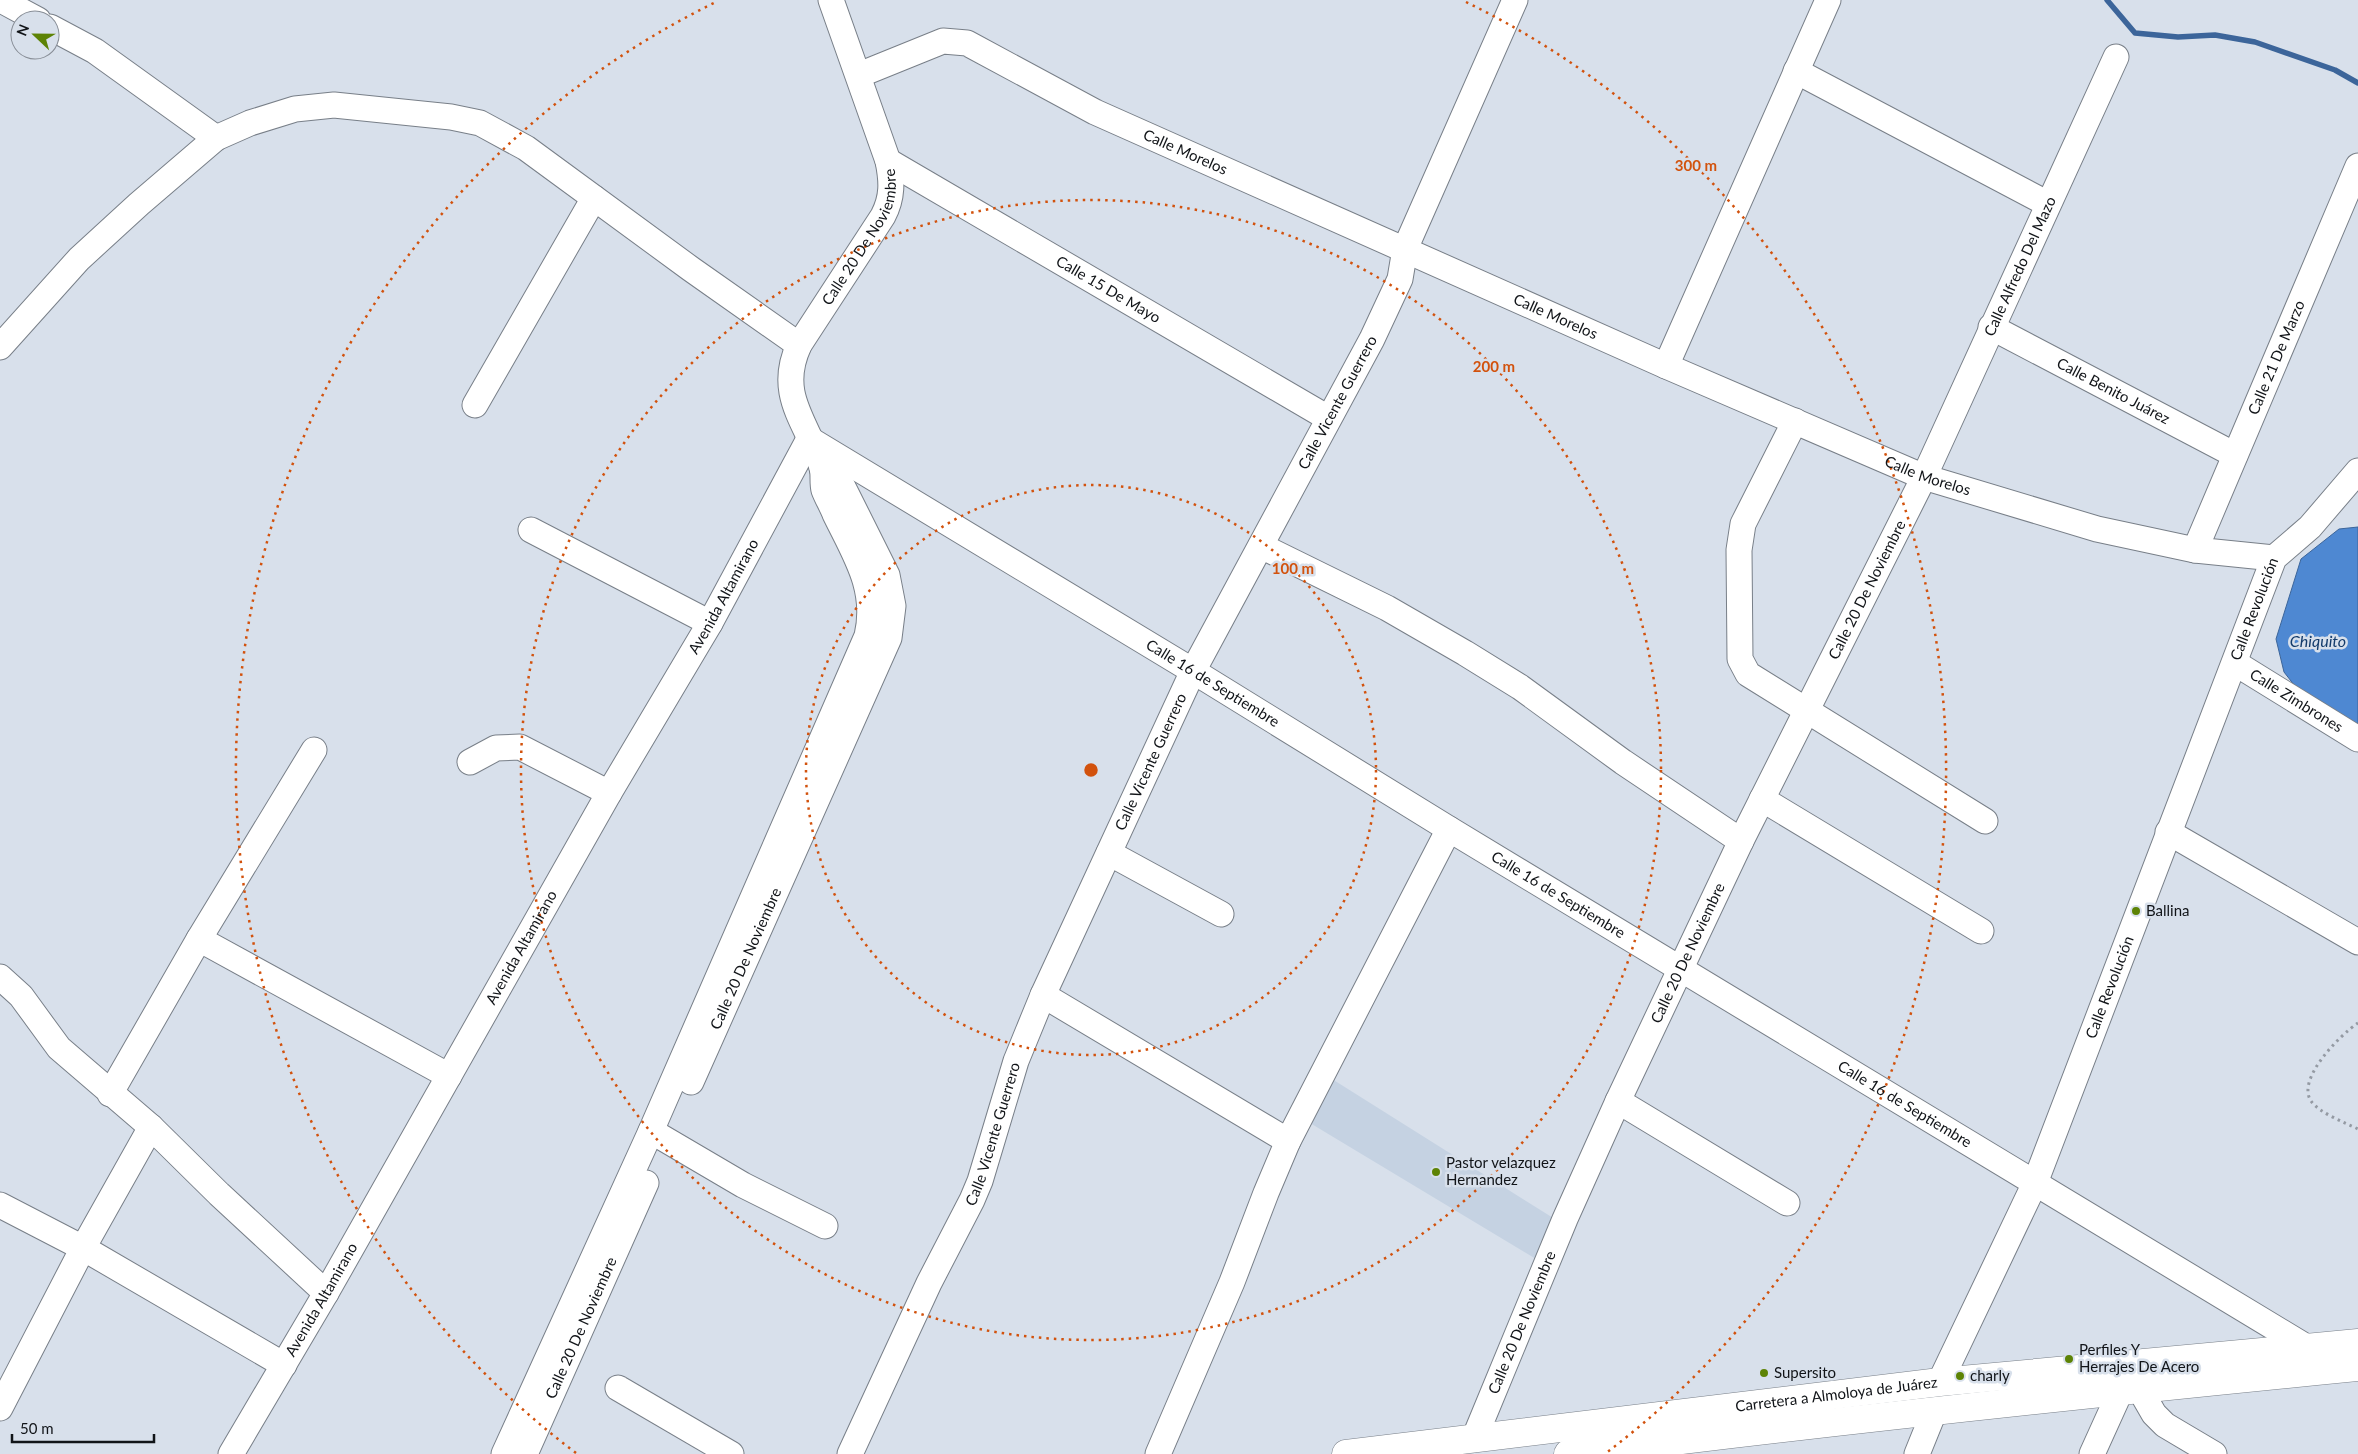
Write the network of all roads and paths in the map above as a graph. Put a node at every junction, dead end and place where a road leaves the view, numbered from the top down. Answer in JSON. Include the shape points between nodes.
{"nodes":[{"id":1,"x":1,"y":0,"type":"edge"},
{"id":2,"x":831,"y":0,"type":"edge"},
{"id":3,"x":1516,"y":0,"type":"edge"},
{"id":4,"x":1828,"y":0,"type":"edge"},
{"id":5,"x":20,"y":10,"type":"edge"},
{"id":6,"x":60,"y":33,"type":"edge"},
{"id":7,"x":2116,"y":57,"type":"dead end"},
{"id":8,"x":1796,"y":71,"type":"junction"},
{"id":9,"x":859,"y":75,"type":"junction"},
{"id":10,"x":216,"y":138,"type":"junction"},
{"id":11,"x":888,"y":161,"type":"junction"},
{"id":12,"x":2358,"y":166,"type":"edge"},
{"id":13,"x":594,"y":198,"type":"junction"},
{"id":14,"x":2048,"y":204,"type":"junction"},
{"id":15,"x":1404,"y":249,"type":"junction"},
{"id":16,"x":1991,"y":327,"type":"junction"},
{"id":17,"x":799,"y":345,"type":"junction"},
{"id":18,"x":0,"y":348,"type":"edge"},
{"id":19,"x":1666,"y":366,"type":"junction"},
{"id":20,"x":475,"y":406,"type":"dead end"},
{"id":21,"x":1328,"y":418,"type":"junction"},
{"id":22,"x":1795,"y":421,"type":"junction"},
{"id":23,"x":809,"y":439,"type":"junction"},
{"id":24,"x":2235,"y":455,"type":"junction"},
{"id":25,"x":2358,"y":471,"type":"edge"},
{"id":26,"x":1924,"y":476,"type":"junction"},
{"id":27,"x":530,"y":530,"type":"dead end"},
{"id":28,"x":1261,"y":546,"type":"junction"},
{"id":29,"x":2195,"y":550,"type":"junction"},
{"id":30,"x":2274,"y":558,"type":"junction"},
{"id":31,"x":710,"y":623,"type":"junction"},
{"id":32,"x":2235,"y":663,"type":"junction"},
{"id":33,"x":1193,"y":671,"type":"junction"},
{"id":34,"x":1807,"y":710,"type":"junction"},
{"id":35,"x":2358,"y":739,"type":"edge"},
{"id":36,"x":314,"y":750,"type":"dead end"},
{"id":37,"x":470,"y":762,"type":"dead end"},
{"id":38,"x":609,"y":793,"type":"junction"},
{"id":39,"x":1762,"y":799,"type":"junction"},
{"id":40,"x":1985,"y":821,"type":"dead end"},
{"id":41,"x":1449,"y":829,"type":"junction"},
{"id":42,"x":2168,"y":832,"type":"junction"},
{"id":43,"x":1741,"y":841,"type":"junction"},
{"id":44,"x":1109,"y":853,"type":"junction"},
{"id":45,"x":1221,"y":914,"type":"dead end"},
{"id":46,"x":1981,"y":931,"type":"dead end"},
{"id":47,"x":198,"y":939,"type":"junction"},
{"id":48,"x":2358,"y":942,"type":"edge"},
{"id":49,"x":1681,"y":970,"type":"junction"},
{"id":50,"x":0,"y":976,"type":"edge"},
{"id":51,"x":1043,"y":995,"type":"junction"},
{"id":52,"x":2358,"y":1023,"type":"edge"},
{"id":53,"x":449,"y":1076,"type":"junction"},
{"id":54,"x":110,"y":1094,"type":"junction"},
{"id":55,"x":1618,"y":1101,"type":"junction"},
{"id":56,"x":150,"y":1126,"type":"junction"},
{"id":57,"x":2358,"y":1130,"type":"edge"},
{"id":58,"x":658,"y":1135,"type":"junction"},
{"id":59,"x":1288,"y":1141,"type":"junction"},
{"id":60,"x":2035,"y":1183,"type":"junction"},
{"id":61,"x":1787,"y":1203,"type":"dead end"},
{"id":62,"x":0,"y":1205,"type":"edge"},
{"id":63,"x":825,"y":1226,"type":"dead end"},
{"id":64,"x":83,"y":1248,"type":"junction"},
{"id":65,"x":326,"y":1293,"type":"junction"},
{"id":66,"x":2358,"y":1343,"type":"edge"},
{"id":67,"x":2308,"y":1348,"type":"junction"},
{"id":68,"x":284,"y":1365,"type":"junction"},
{"id":69,"x":2358,"y":1367,"type":"edge"},
{"id":70,"x":1940,"y":1382,"type":"junction"},
{"id":71,"x":618,"y":1388,"type":"dead end"},
{"id":72,"x":2130,"y":1389,"type":"junction"},
{"id":73,"x":0,"y":1408,"type":"edge"},
{"id":74,"x":1934,"y":1412,"type":"junction"},
{"id":75,"x":1701,"y":1424,"type":"junction"},
{"id":76,"x":1474,"y":1439,"type":"junction"},
{"id":77,"x":231,"y":1454,"type":"edge"},
{"id":78,"x":504,"y":1454,"type":"edge"},
{"id":79,"x":525,"y":1454,"type":"edge"},
{"id":80,"x":731,"y":1454,"type":"edge"},
{"id":81,"x":850,"y":1454,"type":"edge"},
{"id":82,"x":1158,"y":1454,"type":"edge"},
{"id":83,"x":1346,"y":1454,"type":"edge"},
{"id":84,"x":1568,"y":1454,"type":"edge"},
{"id":85,"x":1917,"y":1454,"type":"edge"},
{"id":86,"x":2092,"y":1454,"type":"edge"},
{"id":87,"x":2214,"y":1454,"type":"edge"}],
"edges":[{"from":1,"to":5,"type":"street"},
{"from":2,"to":9,"type":"street","name":"Calle 20 De Noviembre"},
{"from":3,"to":15,"type":"street","name":"Calle Vicente Guerrero"},
{"from":4,"to":8,"type":"street"},
{"from":6,"to":10,"type":"street","via":[[102,56]]},
{"from":7,"to":14,"type":"street","name":"Calle Alfredo Del Mazo"},
{"from":8,"to":14,"type":"street"},
{"from":8,"to":19,"type":"street"},
{"from":9,"to":11,"type":"street","name":"Calle 20 De Noviembre"},
{"from":9,"to":15,"type":"street","name":"Calle Morelos","via":[[944,41],[968,43],[1095,112]]},
{"from":10,"to":13,"type":"street","via":[[250,122],[295,109],[334,105],[451,116],[480,123],[526,148]]},
{"from":10,"to":18,"type":"street","via":[[79,259]]},
{"from":11,"to":17,"type":"street","name":"Calle 20 De Noviembre","via":[[892,179],[888,207]]},
{"from":11,"to":21,"type":"street","name":"Calle 15 De Mayo"},
{"from":12,"to":24,"type":"street","name":"Calle 21 De Marzo"},
{"from":13,"to":17,"type":"street"},
{"from":13,"to":20,"type":"street"},
{"from":14,"to":16,"type":"street","name":"Calle Alfredo Del Mazo"},
{"from":15,"to":19,"type":"street","name":"Calle Morelos"},
{"from":15,"to":21,"type":"street","name":"Calle Vicente Guerrero","via":[[1395,291]]},
{"from":16,"to":24,"type":"street","name":"Calle Benito Juárez"},
{"from":16,"to":26,"type":"street","name":"Calle Alfredo Del Mazo"},
{"from":17,"to":23,"type":"street","name":"Calle 20 De Noviembre","via":[[794,356],[790,386],[797,413]]},
{"from":19,"to":22,"type":"street","name":"Calle Morelos"},
{"from":21,"to":28,"type":"street","name":"Calle Vicente Guerrero"},
{"from":22,"to":26,"type":"street","name":"Calle Morelos"},
{"from":22,"to":34,"type":"street","via":[[1743,524],[1739,550],[1740,659],[1748,674]]},
{"from":23,"to":31,"type":"street","name":"Avenida Altamirano"},
{"from":23,"to":33,"type":"street","name":"Calle 16 de Septiembre"},
{"from":23,"to":58,"type":"street","name":"Calle 20 De Noviembre","via":[[822,468],[840,481],[887,575],[893,606],[889,638],[799,814]]},
{"from":24,"to":29,"type":"street","name":"Calle 21 De Marzo"},
{"from":25,"to":30,"type":"street","name":"Calle Revolución","via":[[2310,526]]},
{"from":26,"to":29,"type":"street","name":"Calle Morelos","via":[[2097,529]]},
{"from":26,"to":34,"type":"street","name":"Calle 20 De Noviembre"},
{"from":27,"to":31,"type":"street"},
{"from":28,"to":33,"type":"street","name":"Calle Vicente Guerrero"},
{"from":28,"to":43,"type":"street","via":[[1387,608],[1465,653],[1520,687],[1623,762]]},
{"from":29,"to":30,"type":"street","name":"Calle Morelos"},
{"from":30,"to":32,"type":"street","name":"Calle Revolución"},
{"from":31,"to":38,"type":"street","name":"Avenida Altamirano"},
{"from":32,"to":35,"type":"street","name":"Calle Zimbrones"},
{"from":32,"to":42,"type":"street","name":"Calle Revolución"},
{"from":33,"to":41,"type":"street","name":"Calle 16 de Septiembre"},
{"from":33,"to":44,"type":"street","name":"Calle Vicente Guerrero"},
{"from":34,"to":39,"type":"street","name":"Calle 20 De Noviembre"},
{"from":34,"to":40,"type":"street"},
{"from":36,"to":47,"type":"street"},
{"from":37,"to":38,"type":"street","via":[[496,748],[520,747]]},
{"from":38,"to":53,"type":"street","name":"Avenida Altamirano"},
{"from":39,"to":43,"type":"street","name":"Calle 20 De Noviembre"},
{"from":39,"to":46,"type":"street"},
{"from":41,"to":49,"type":"street","name":"Calle 16 de Septiembre"},
{"from":41,"to":59,"type":"street"},
{"from":42,"to":48,"type":"street"},
{"from":42,"to":60,"type":"street","name":"Calle Revolución"},
{"from":43,"to":49,"type":"street","name":"Calle 20 De Noviembre"},
{"from":44,"to":45,"type":"street"},
{"from":44,"to":51,"type":"street","name":"Calle Vicente Guerrero"},
{"from":47,"to":53,"type":"street"},
{"from":47,"to":54,"type":"street"},
{"from":49,"to":55,"type":"street","name":"Calle 20 De Noviembre"},
{"from":49,"to":60,"type":"street","name":"Calle 16 de Septiembre"},
{"from":50,"to":54,"type":"street","via":[[21,996],[59,1048]]},
{"from":51,"to":59,"type":"street"},
{"from":51,"to":81,"type":"street","name":"Calle Vicente Guerrero","via":[[1016,1061],[978,1187],[929,1283]]},
{"from":52,"to":57,"type":"path","via":[[2325,1054],[2307,1093],[2315,1107]]},
{"from":53,"to":65,"type":"street","name":"Avenida Altamirano"},
{"from":54,"to":56,"type":"street"},
{"from":55,"to":61,"type":"street"},
{"from":55,"to":76,"type":"street","name":"Calle 20 De Noviembre","via":[[1564,1219]]},
{"from":56,"to":64,"type":"street"},
{"from":56,"to":65,"type":"street"},
{"from":58,"to":63,"type":"street","via":[[743,1185]]},
{"from":58,"to":78,"type":"street","name":"Calle 20 De Noviembre"},
{"from":58,"to":79,"type":"street","name":"Calle 20 De Noviembre"},
{"from":59,"to":82,"type":"street"},
{"from":60,"to":67,"type":"street","name":"Calle 16 de Septiembre"},
{"from":60,"to":70,"type":"street","name":"Calle Revolución"},
{"from":62,"to":64,"type":"street"},
{"from":64,"to":68,"type":"street"},
{"from":64,"to":73,"type":"street"},
{"from":65,"to":68,"type":"street","name":"Avenida Altamirano"},
{"from":66,"to":67,"type":"main road","name":"Carretera a Almoloya de Juárez"},
{"from":67,"to":70,"type":"main road","name":"Carretera a Almoloya de Juárez"},
{"from":68,"to":77,"type":"street","name":"Avenida Altamirano"},
{"from":69,"to":72,"type":"main road","name":"Carretera a Almoloya de Juárez"},
{"from":70,"to":75,"type":"main road","name":"Carretera a Almoloya de Juárez"},
{"from":71,"to":80,"type":"street"},
{"from":72,"to":74,"type":"main road","name":"Carretera a Almoloya de Juárez"},
{"from":72,"to":86,"type":"street"},
{"from":72,"to":87,"type":"street","via":[[2165,1425]]},
{"from":74,"to":75,"type":"main road","name":"Carretera a Almoloya de Juárez"},
{"from":74,"to":85,"type":"street"},
{"from":75,"to":76,"type":"main road","name":"Carretera a Almoloya de Juárez"},
{"from":75,"to":84,"type":"main road","name":"Carretera a Almoloya de Juárez"},
{"from":76,"to":83,"type":"main road","name":"Carretera a Almoloya de Juárez"}]}
